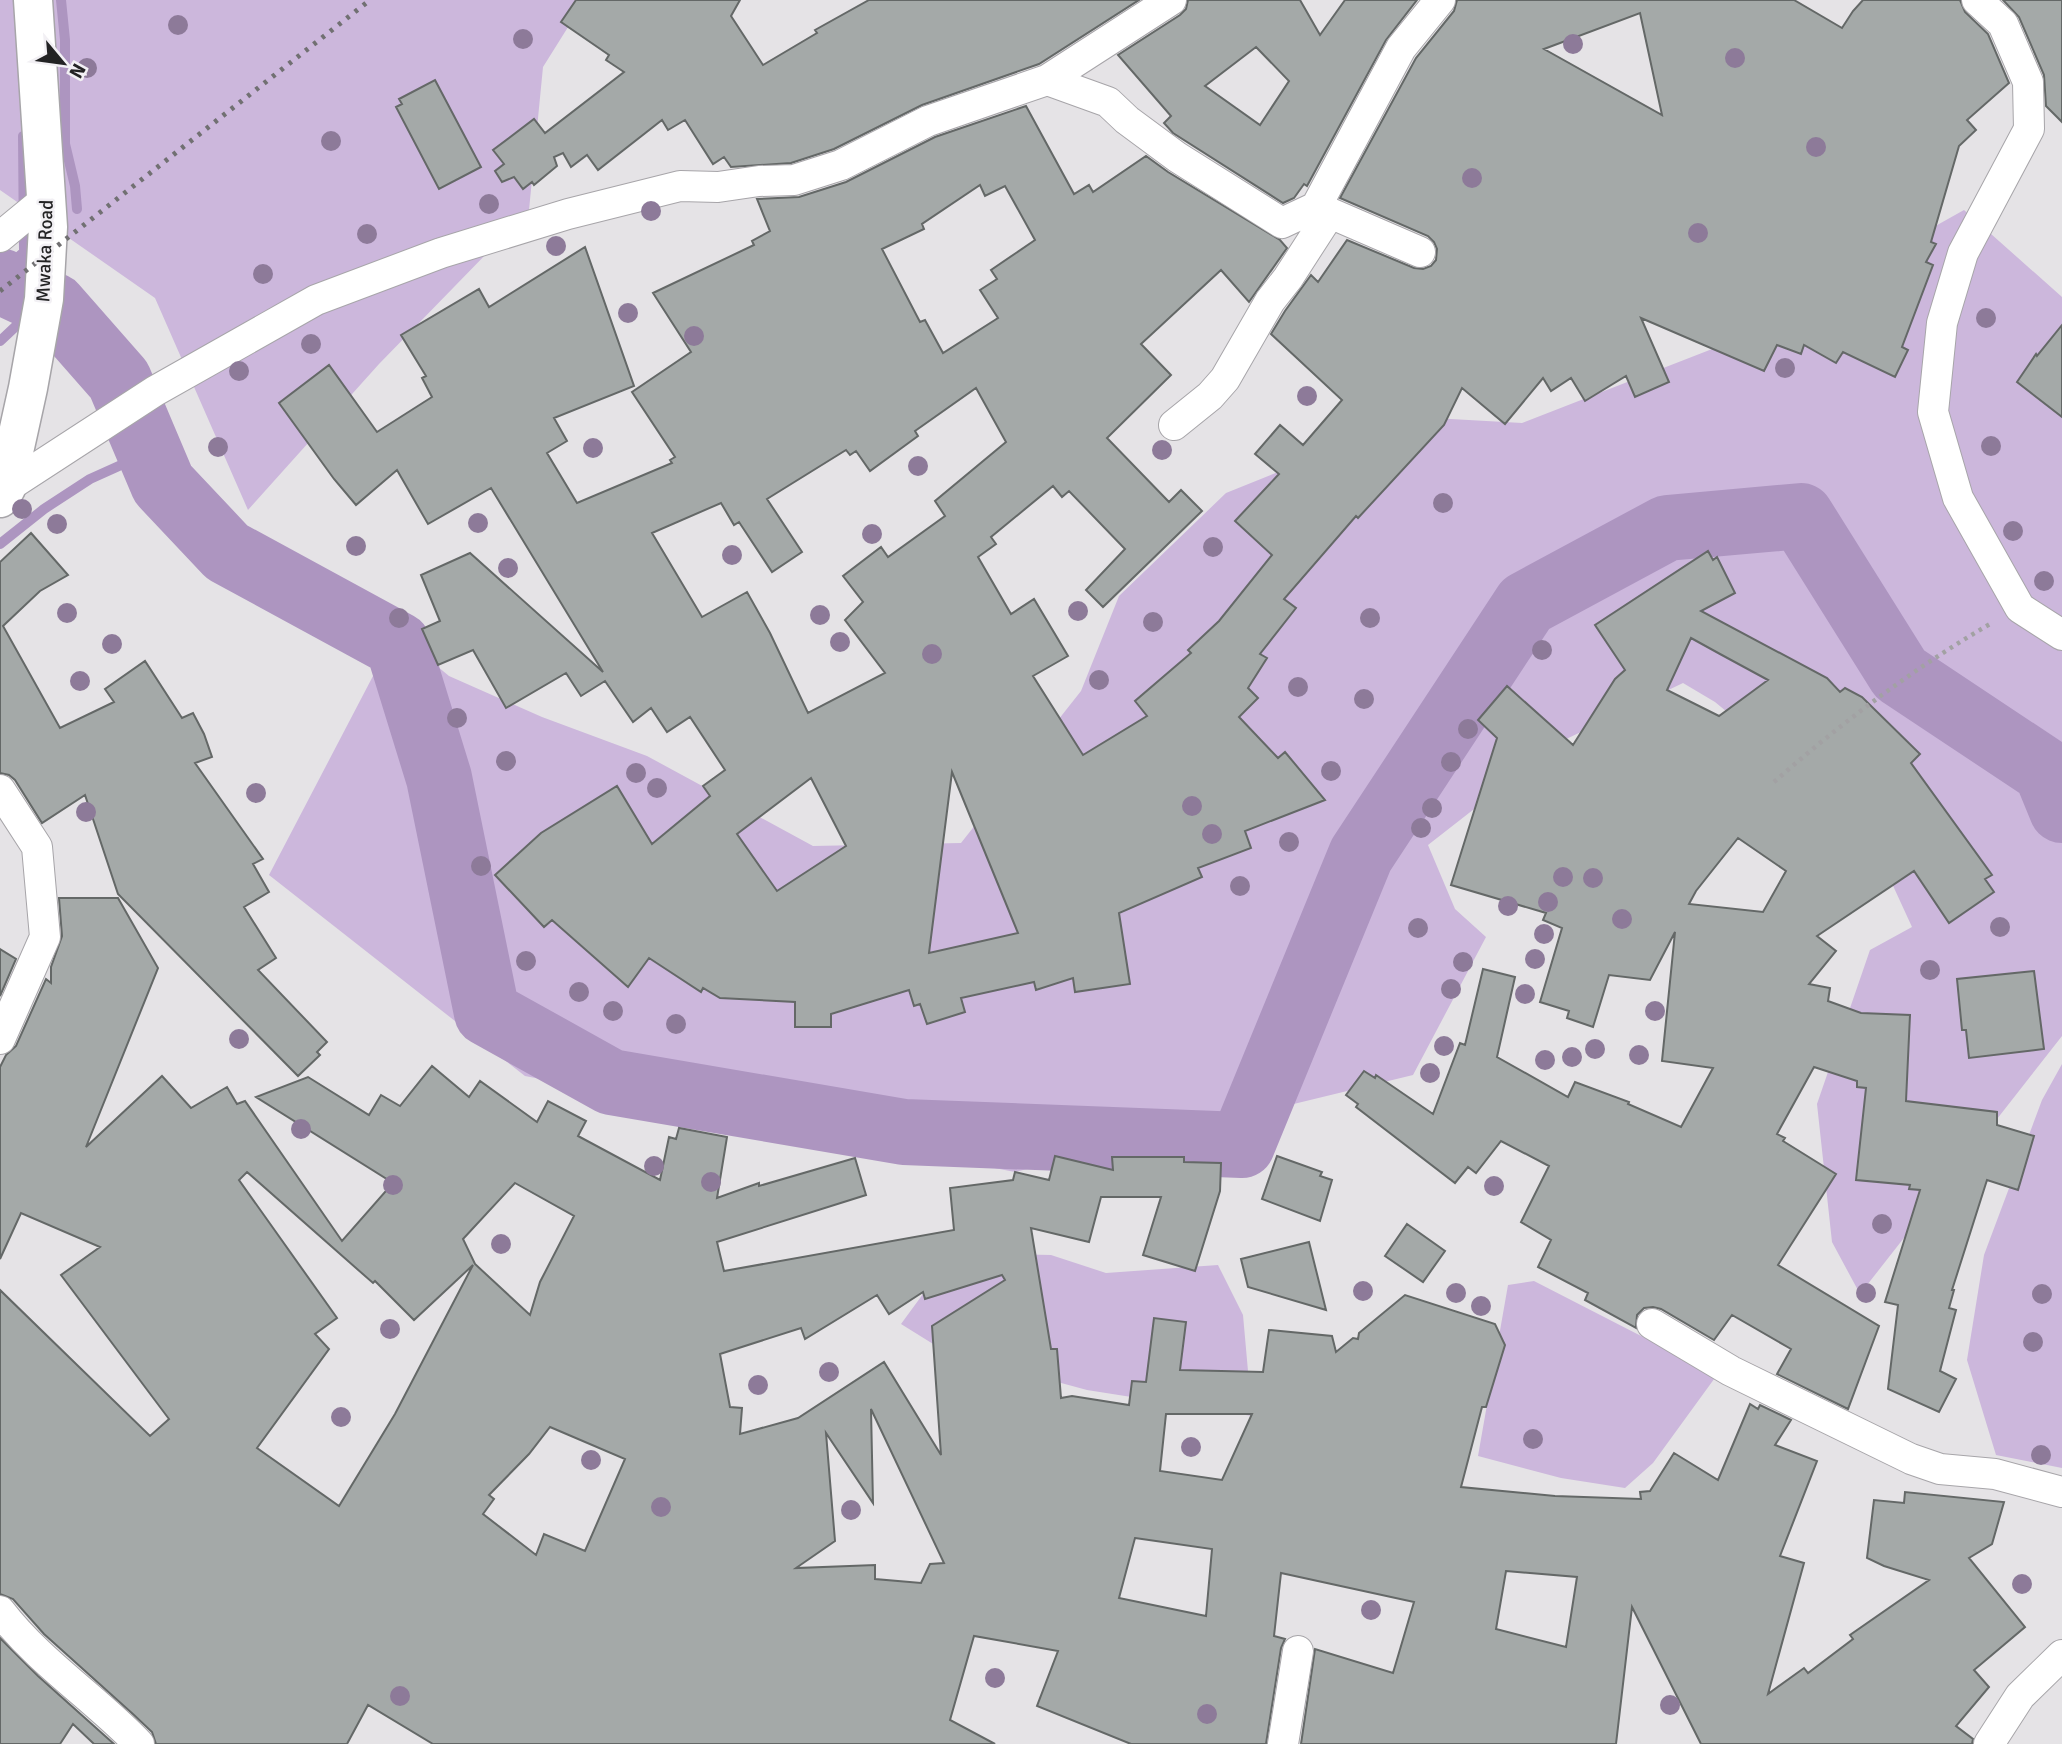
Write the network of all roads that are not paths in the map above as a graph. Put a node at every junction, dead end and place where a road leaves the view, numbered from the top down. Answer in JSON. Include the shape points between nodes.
{"nodes":[{"id":1,"x":1171,"y":0,"type":"edge"},
{"id":2,"x":1440,"y":0,"type":"edge"},
{"id":3,"x":1977,"y":0,"type":"edge"},
{"id":4,"x":36,"y":1,"type":"edge"},
{"id":5,"x":1047,"y":80,"type":"junction"},
{"id":6,"x":46,"y":200,"type":"junction"},
{"id":7,"x":1323,"y":210,"type":"junction"},
{"id":8,"x":0,"y":237,"type":"edge"},
{"id":9,"x":1420,"y":252,"type":"dead end"},
{"id":10,"x":1174,"y":425,"type":"dead end"},
{"id":11,"x":3,"y":493,"type":"edge"},
{"id":12,"x":2062,"y":635,"type":"edge"},
{"id":13,"x":0,"y":790,"type":"edge"},
{"id":14,"x":0,"y":1039,"type":"edge"},
{"id":15,"x":1652,"y":1324,"type":"dead end"},
{"id":16,"x":2062,"y":1492,"type":"edge"},
{"id":17,"x":0,"y":1611,"type":"edge"},
{"id":18,"x":1298,"y":1651,"type":"dead end"},
{"id":19,"x":2062,"y":1655,"type":"edge"},
{"id":20,"x":139,"y":1744,"type":"edge"},
{"id":21,"x":1283,"y":1744,"type":"edge"},
{"id":22,"x":1989,"y":1744,"type":"edge"}],
"edges":[{"from":1,"to":5,"type":"street"},
{"from":2,"to":7,"type":"street","via":[[1401,48]]},
{"from":3,"to":12,"type":"street","via":[[2003,24],[2028,82],[2028,129],[1963,253],[1942,323],[1933,412],[1958,498],[2020,608]]},
{"from":4,"to":6,"type":"street","name":"Mwaka Road"},
{"from":5,"to":7,"type":"street","via":[[1108,102],[1177,157],[1282,223]]},
{"from":5,"to":11,"type":"street","via":[[928,121],[841,166],[794,180],[680,186],[568,214],[441,253],[316,300],[155,391]]},
{"from":6,"to":8,"type":"street"},
{"from":6,"to":11,"type":"street","name":"Mwaka Road","via":[[44,299]]},
{"from":7,"to":9,"type":"street"},
{"from":7,"to":10,"type":"street","via":[[1288,278],[1225,379]]},
{"from":13,"to":14,"type":"street","via":[[37,847],[45,937]]},
{"from":15,"to":16,"type":"street","via":[[1731,1371],[1911,1459],[1940,1469],[1995,1474]]},
{"from":17,"to":20,"type":"street"},
{"from":18,"to":21,"type":"street"},
{"from":19,"to":22,"type":"street","via":[[2020,1696]]}]}
